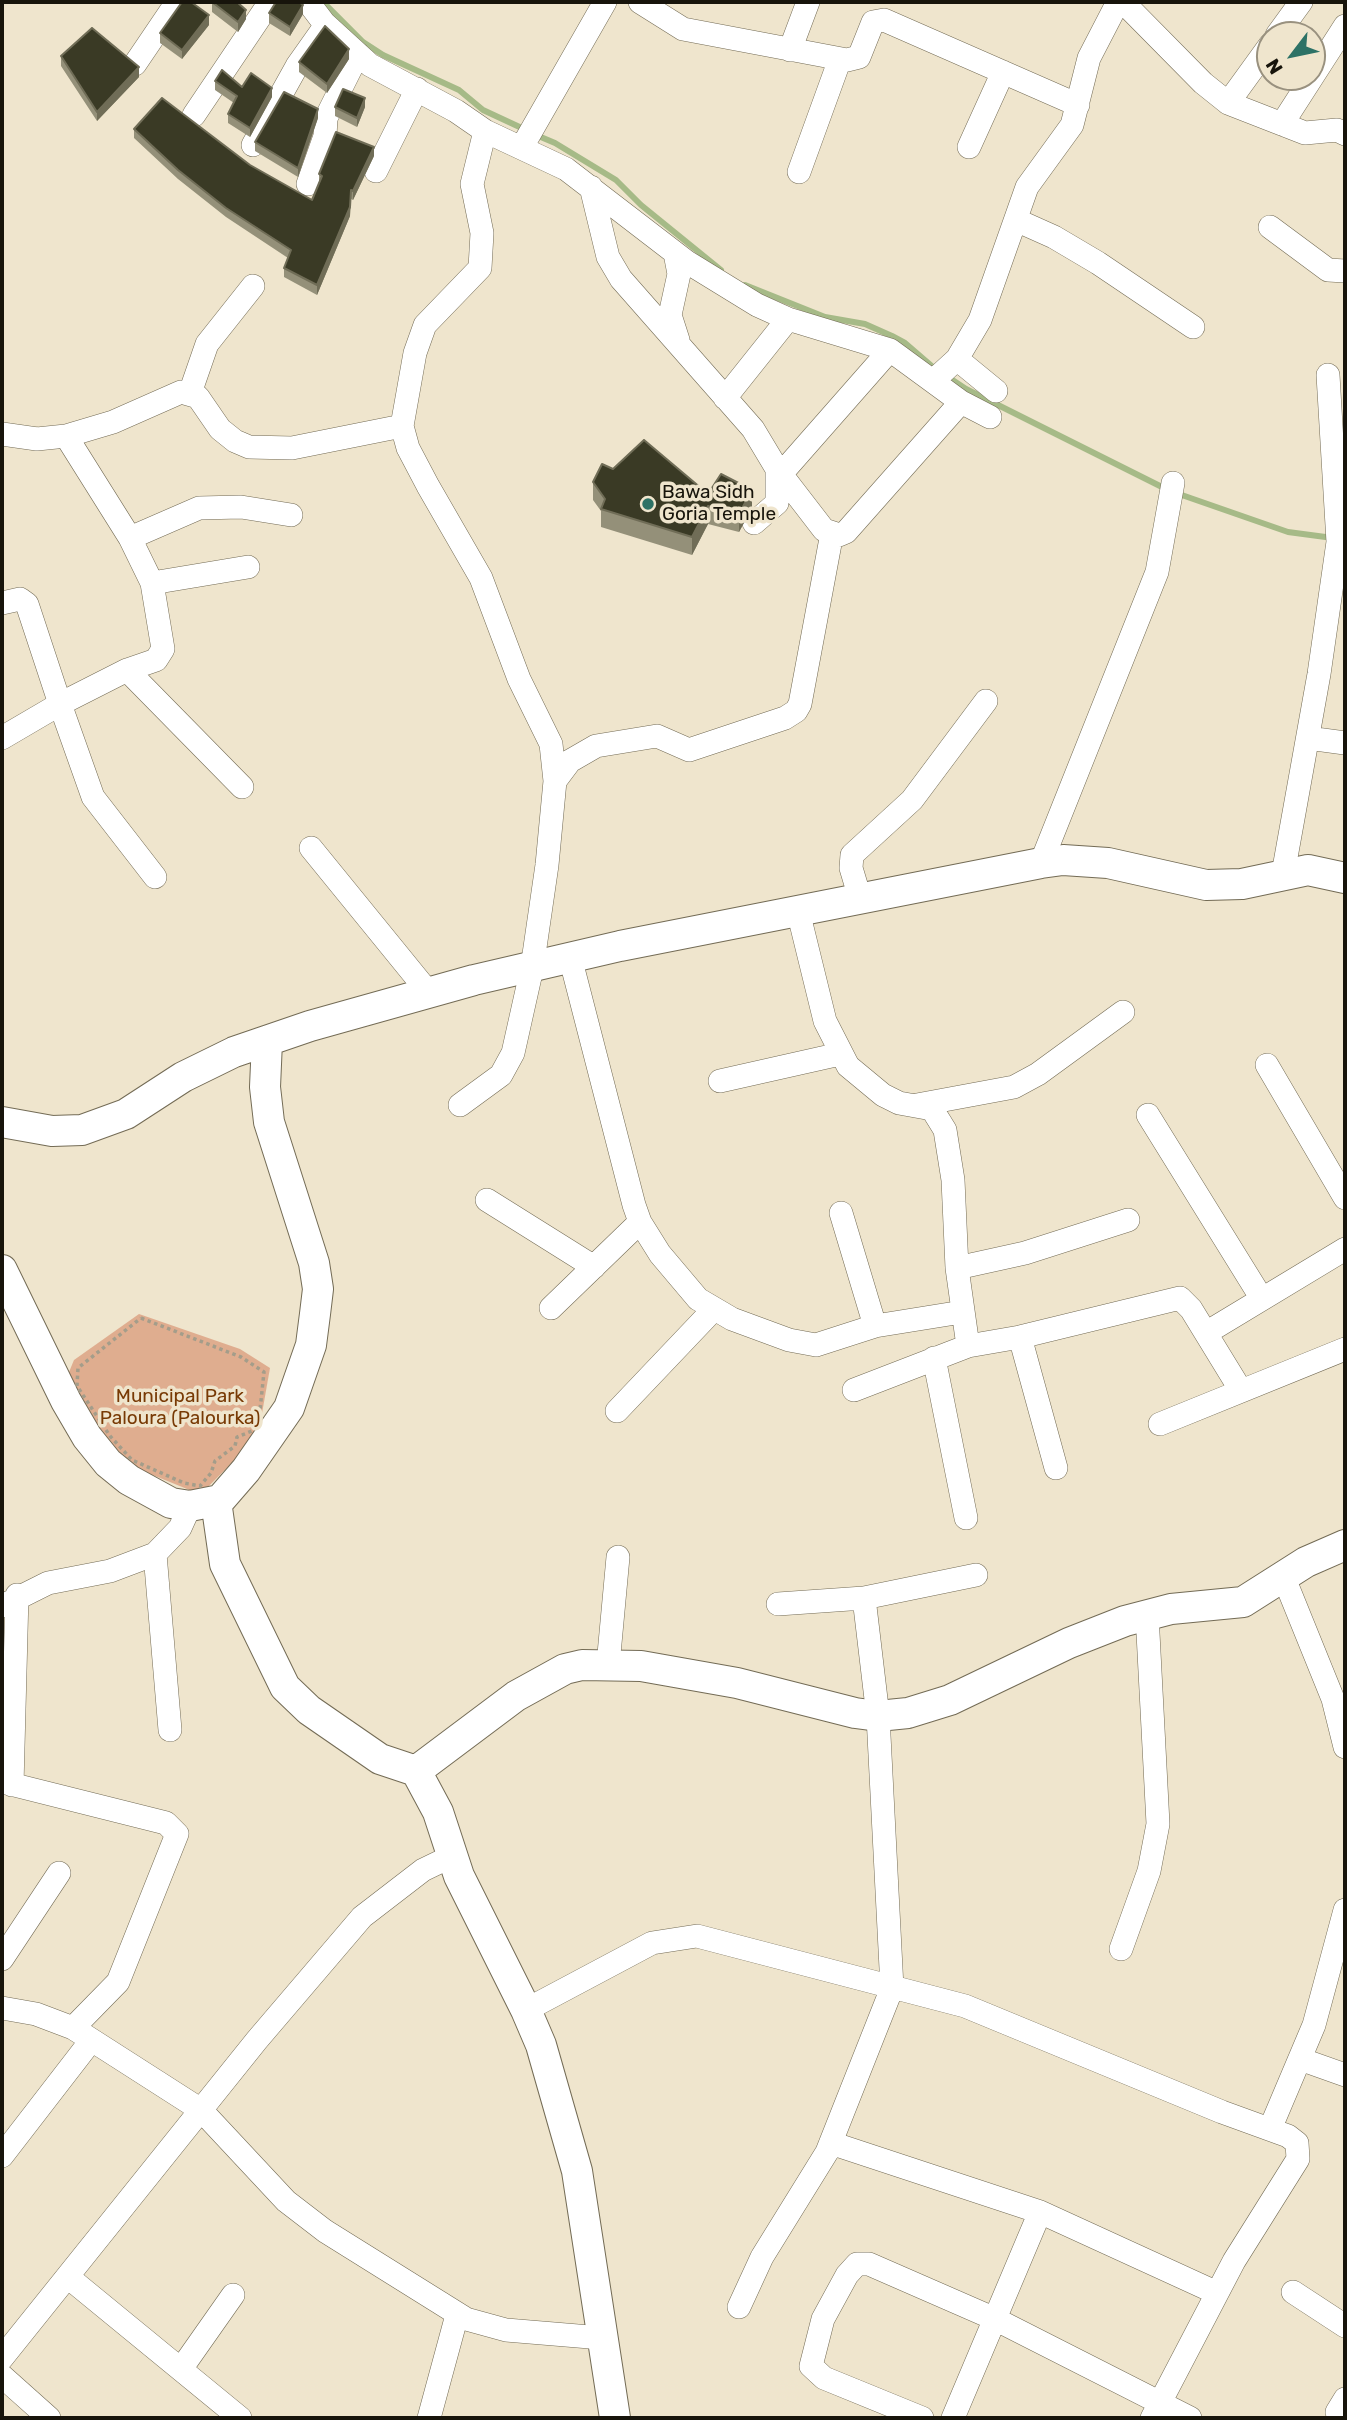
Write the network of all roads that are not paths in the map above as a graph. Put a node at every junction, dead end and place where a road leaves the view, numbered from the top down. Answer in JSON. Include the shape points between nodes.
{"nodes":[{"id":1,"x":177,"y":2,"type":"edge"},
{"id":2,"x":270,"y":2,"type":"edge"},
{"id":3,"x":308,"y":2,"type":"edge"},
{"id":4,"x":605,"y":2,"type":"edge"},
{"id":5,"x":640,"y":2,"type":"edge"},
{"id":6,"x":808,"y":2,"type":"edge"},
{"id":7,"x":1121,"y":2,"type":"edge"},
{"id":8,"x":1301,"y":2,"type":"edge"},
{"id":9,"x":1288,"y":21,"type":"edge"},
{"id":10,"x":326,"y":25,"type":"junction"},
{"id":11,"x":1345,"y":26,"type":"edge"},
{"id":12,"x":790,"y":50,"type":"junction"},
{"id":13,"x":358,"y":54,"type":"junction"},
{"id":14,"x":840,"y":59,"type":"junction"},
{"id":15,"x":135,"y":64,"type":"edge"},
{"id":16,"x":1256,"y":64,"type":"edge"},
{"id":17,"x":1003,"y":72,"type":"junction"},
{"id":18,"x":417,"y":89,"type":"junction"},
{"id":19,"x":1228,"y":103,"type":"junction"},
{"id":20,"x":1078,"y":105,"type":"junction"},
{"id":21,"x":194,"y":115,"type":"dead end"},
{"id":22,"x":1282,"y":124,"type":"junction"},
{"id":23,"x":485,"y":131,"type":"junction"},
{"id":24,"x":1345,"y":134,"type":"edge"},
{"id":25,"x":528,"y":137,"type":"junction"},
{"id":26,"x":253,"y":145,"type":"edge"},
{"id":27,"x":969,"y":147,"type":"dead end"},
{"id":28,"x":376,"y":171,"type":"dead end"},
{"id":29,"x":799,"y":172,"type":"dead end"},
{"id":30,"x":308,"y":184,"type":"dead end"},
{"id":31,"x":591,"y":187,"type":"junction"},
{"id":32,"x":1016,"y":220,"type":"junction"},
{"id":33,"x":1270,"y":227,"type":"dead end"},
{"id":34,"x":675,"y":253,"type":"junction"},
{"id":35,"x":1345,"y":271,"type":"edge"},
{"id":36,"x":253,"y":286,"type":"dead end"},
{"id":37,"x":788,"y":319,"type":"junction"},
{"id":38,"x":1193,"y":327,"type":"dead end"},
{"id":39,"x":683,"y":349,"type":"junction"},
{"id":40,"x":890,"y":350,"type":"junction"},
{"id":41,"x":945,"y":370,"type":"junction"},
{"id":42,"x":1328,"y":375,"type":"dead end"},
{"id":43,"x":996,"y":391,"type":"dead end"},
{"id":44,"x":190,"y":393,"type":"junction"},
{"id":45,"x":725,"y":398,"type":"junction"},
{"id":46,"x":961,"y":402,"type":"junction"},
{"id":47,"x":990,"y":417,"type":"dead end"},
{"id":48,"x":402,"y":426,"type":"junction"},
{"id":49,"x":2,"y":434,"type":"edge"},
{"id":50,"x":66,"y":436,"type":"junction"},
{"id":51,"x":779,"y":471,"type":"junction"},
{"id":52,"x":1172,"y":491,"type":"dead end"},
{"id":53,"x":291,"y":514,"type":"dead end"},
{"id":54,"x":754,"y":523,"type":"dead end"},
{"id":55,"x":1340,"y":529,"type":"edge"},
{"id":56,"x":832,"y":533,"type":"junction"},
{"id":57,"x":130,"y":538,"type":"junction"},
{"id":58,"x":248,"y":567,"type":"dead end"},
{"id":59,"x":152,"y":583,"type":"junction"},
{"id":60,"x":2,"y":603,"type":"edge"},
{"id":61,"x":127,"y":670,"type":"junction"},
{"id":62,"x":986,"y":701,"type":"dead end"},
{"id":63,"x":60,"y":704,"type":"junction"},
{"id":64,"x":2,"y":738,"type":"edge"},
{"id":65,"x":1308,"y":738,"type":"junction"},
{"id":66,"x":1345,"y":743,"type":"edge"},
{"id":67,"x":555,"y":781,"type":"junction"},
{"id":68,"x":242,"y":787,"type":"dead end"},
{"id":69,"x":311,"y":848,"type":"dead end"},
{"id":70,"x":1041,"y":863,"type":"junction"},
{"id":71,"x":1283,"y":874,"type":"junction"},
{"id":72,"x":155,"y":877,"type":"dead end"},
{"id":73,"x":1345,"y":878,"type":"edge"},
{"id":74,"x":860,"y":898,"type":"junction"},
{"id":75,"x":798,"y":911,"type":"junction"},
{"id":76,"x":570,"y":957,"type":"junction"},
{"id":77,"x":532,"y":968,"type":"junction"},
{"id":78,"x":429,"y":993,"type":"junction"},
{"id":79,"x":1123,"y":1012,"type":"dead end"},
{"id":80,"x":267,"y":1041,"type":"junction"},
{"id":81,"x":841,"y":1054,"type":"junction"},
{"id":82,"x":1267,"y":1065,"type":"dead end"},
{"id":83,"x":720,"y":1082,"type":"dead end"},
{"id":84,"x":460,"y":1105,"type":"dead end"},
{"id":85,"x":914,"y":1106,"type":"junction"},
{"id":86,"x":1147,"y":1115,"type":"dead end"},
{"id":87,"x":2,"y":1122,"type":"edge"},
{"id":88,"x":1345,"y":1198,"type":"edge"},
{"id":89,"x":487,"y":1200,"type":"dead end"},
{"id":90,"x":841,"y":1213,"type":"dead end"},
{"id":91,"x":1128,"y":1220,"type":"dead end"},
{"id":92,"x":640,"y":1222,"type":"junction"},
{"id":93,"x":1345,"y":1249,"type":"edge"},
{"id":94,"x":594,"y":1267,"type":"junction"},
{"id":95,"x":957,"y":1268,"type":"junction"},
{"id":96,"x":2,"y":1270,"type":"edge"},
{"id":97,"x":1262,"y":1299,"type":"junction"},
{"id":98,"x":551,"y":1308,"type":"dead end"},
{"id":99,"x":713,"y":1310,"type":"junction"},
{"id":100,"x":962,"y":1312,"type":"junction"},
{"id":101,"x":876,"y":1326,"type":"junction"},
{"id":102,"x":1206,"y":1333,"type":"junction"},
{"id":103,"x":1020,"y":1337,"type":"junction"},
{"id":104,"x":968,"y":1346,"type":"junction"},
{"id":105,"x":1345,"y":1349,"type":"edge"},
{"id":106,"x":934,"y":1358,"type":"junction"},
{"id":107,"x":1240,"y":1389,"type":"junction"},
{"id":108,"x":854,"y":1390,"type":"dead end"},
{"id":109,"x":617,"y":1411,"type":"dead end"},
{"id":110,"x":1160,"y":1424,"type":"dead end"},
{"id":111,"x":1056,"y":1468,"type":"dead end"},
{"id":112,"x":205,"y":1493,"type":"junction"},
{"id":113,"x":966,"y":1518,"type":"dead end"},
{"id":114,"x":1345,"y":1545,"type":"edge"},
{"id":115,"x":155,"y":1554,"type":"junction"},
{"id":116,"x":618,"y":1557,"type":"dead end"},
{"id":117,"x":976,"y":1575,"type":"dead end"},
{"id":118,"x":1284,"y":1578,"type":"junction"},
{"id":119,"x":864,"y":1598,"type":"junction"},
{"id":120,"x":10,"y":1600,"type":"edge"},
{"id":121,"x":778,"y":1604,"type":"dead end"},
{"id":122,"x":1147,"y":1614,"type":"junction"},
{"id":123,"x":608,"y":1665,"type":"junction"},
{"id":124,"x":878,"y":1716,"type":"junction"},
{"id":125,"x":170,"y":1730,"type":"dead end"},
{"id":126,"x":1345,"y":1747,"type":"edge"},
{"id":127,"x":416,"y":1771,"type":"junction"},
{"id":128,"x":7,"y":1783,"type":"edge"},
{"id":129,"x":452,"y":1856,"type":"junction"},
{"id":130,"x":59,"y":1873,"type":"dead end"},
{"id":131,"x":1345,"y":1910,"type":"edge"},
{"id":132,"x":1121,"y":1949,"type":"dead end"},
{"id":133,"x":2,"y":1959,"type":"edge"},
{"id":134,"x":892,"y":1988,"type":"junction"},
{"id":135,"x":2,"y":2008,"type":"edge"},
{"id":136,"x":526,"y":2010,"type":"junction"},
{"id":137,"x":82,"y":2035,"type":"junction"},
{"id":138,"x":1300,"y":2059,"type":"junction"},
{"id":139,"x":1345,"y":2075,"type":"edge"},
{"id":140,"x":201,"y":2110,"type":"junction"},
{"id":141,"x":1270,"y":2129,"type":"junction"},
{"id":142,"x":831,"y":2143,"type":"junction"},
{"id":143,"x":2,"y":2156,"type":"edge"},
{"id":144,"x":1040,"y":2212,"type":"junction"},
{"id":145,"x":68,"y":2277,"type":"junction"},
{"id":146,"x":1293,"y":2292,"type":"dead end"},
{"id":147,"x":1217,"y":2293,"type":"junction"},
{"id":148,"x":233,"y":2295,"type":"dead end"},
{"id":149,"x":739,"y":2306,"type":"dead end"},
{"id":150,"x":457,"y":2315,"type":"junction"},
{"id":151,"x":995,"y":2319,"type":"junction"},
{"id":152,"x":1345,"y":2326,"type":"edge"},
{"id":153,"x":602,"y":2338,"type":"junction"},
{"id":154,"x":4,"y":2350,"type":"edge"},
{"id":155,"x":181,"y":2369,"type":"junction"},
{"id":156,"x":2,"y":2376,"type":"edge"},
{"id":157,"x":876,"y":2409,"type":"edge"},
{"id":158,"x":1156,"y":2410,"type":"edge"},
{"id":159,"x":49,"y":2418,"type":"edge"},
{"id":160,"x":240,"y":2418,"type":"edge"},
{"id":161,"x":429,"y":2418,"type":"edge"},
{"id":162,"x":615,"y":2418,"type":"edge"},
{"id":163,"x":922,"y":2418,"type":"edge"},
{"id":164,"x":953,"y":2418,"type":"edge"},
{"id":165,"x":1190,"y":2418,"type":"edge"}],
"edges":[{"from":1,"to":15,"type":"street"},
{"from":2,"to":21,"type":"street"},
{"from":3,"to":10,"type":"street"},
{"from":4,"to":25,"type":"street"},
{"from":5,"to":12,"type":"street","via":[[683,29]]},
{"from":6,"to":12,"type":"street"},
{"from":7,"to":19,"type":"street"},
{"from":7,"to":20,"type":"street","via":[[1089,58]]},
{"from":8,"to":9,"type":"street"},
{"from":10,"to":13,"type":"street"},
{"from":10,"to":26,"type":"street"},
{"from":11,"to":22,"type":"street"},
{"from":12,"to":14,"type":"street"},
{"from":13,"to":18,"type":"street"},
{"from":13,"to":30,"type":"street","via":[[326,118],[325,136]]},
{"from":14,"to":17,"type":"street","via":[[859,57],[873,22],[884,20]]},
{"from":14,"to":29,"type":"street"},
{"from":16,"to":19,"type":"street"},
{"from":17,"to":20,"type":"street"},
{"from":17,"to":27,"type":"street"},
{"from":18,"to":23,"type":"street"},
{"from":18,"to":28,"type":"street"},
{"from":19,"to":22,"type":"street"},
{"from":20,"to":32,"type":"street","via":[[1065,136],[1036,171]]},
{"from":22,"to":24,"type":"street","via":[[1305,133],[1337,130]]},
{"from":23,"to":25,"type":"street"},
{"from":23,"to":48,"type":"street","via":[[472,184],[482,233],[480,268],[425,325],[415,353]]},
{"from":25,"to":31,"type":"street"},
{"from":31,"to":34,"type":"street"},
{"from":31,"to":39,"type":"street","via":[[608,257],[621,279]]},
{"from":32,"to":38,"type":"street","via":[[1097,262]]},
{"from":32,"to":41,"type":"street","via":[[985,309]]},
{"from":33,"to":35,"type":"street","via":[[1328,270]]},
{"from":34,"to":37,"type":"street"},
{"from":34,"to":39,"type":"street","via":[[679,274],[670,315]]},
{"from":36,"to":44,"type":"street","via":[[207,344]]},
{"from":37,"to":40,"type":"street"},
{"from":37,"to":45,"type":"street"},
{"from":39,"to":45,"type":"street"},
{"from":40,"to":41,"type":"street"},
{"from":40,"to":51,"type":"street"},
{"from":41,"to":43,"type":"street"},
{"from":41,"to":46,"type":"street"},
{"from":42,"to":55,"type":"street"},
{"from":44,"to":48,"type":"street","via":[[198,397],[220,429],[249,447],[292,448]]},
{"from":44,"to":50,"type":"street","via":[[181,392],[113,422]]},
{"from":45,"to":51,"type":"street","via":[[753,429]]},
{"from":46,"to":47,"type":"street"},
{"from":46,"to":56,"type":"street","via":[[846,532]]},
{"from":48,"to":67,"type":"street","via":[[408,448],[481,578],[515,669],[551,744]]},
{"from":49,"to":50,"type":"street","via":[[37,439]]},
{"from":50,"to":57,"type":"street"},
{"from":51,"to":54,"type":"street","via":[[777,503]]},
{"from":51,"to":56,"type":"street","via":[[824,530]]},
{"from":52,"to":70,"type":"street","via":[[1157,572]]},
{"from":53,"to":57,"type":"street","via":[[242,507],[199,508]]},
{"from":55,"to":65,"type":"street"},
{"from":56,"to":67,"type":"street","via":[[796,711],[688,750],[657,736],[606,743],[580,753]]},
{"from":57,"to":59,"type":"street"},
{"from":58,"to":59,"type":"street"},
{"from":59,"to":61,"type":"street","via":[[163,649],[156,660]]},
{"from":60,"to":63,"type":"street","via":[[20,599],[27,604]]},
{"from":61,"to":63,"type":"street"},
{"from":61,"to":68,"type":"street"},
{"from":62,"to":74,"type":"street","via":[[912,800],[852,855]]},
{"from":63,"to":64,"type":"street"},
{"from":63,"to":72,"type":"street","via":[[93,797]]},
{"from":65,"to":66,"type":"street"},
{"from":65,"to":71,"type":"street"},
{"from":67,"to":77,"type":"street"},
{"from":69,"to":78,"type":"street"},
{"from":70,"to":71,"type":"street","via":[[1108,863],[1206,885],[1242,884]]},
{"from":70,"to":74,"type":"street"},
{"from":71,"to":73,"type":"street","via":[[1308,870]]},
{"from":74,"to":75,"type":"street"},
{"from":75,"to":76,"type":"street"},
{"from":75,"to":81,"type":"street","via":[[825,1021]]},
{"from":76,"to":77,"type":"street"},
{"from":76,"to":92,"type":"street"},
{"from":77,"to":78,"type":"street"},
{"from":77,"to":84,"type":"street","via":[[508,1067]]},
{"from":78,"to":80,"type":"street"},
{"from":79,"to":85,"type":"street","via":[[1014,1087]]},
{"from":80,"to":87,"type":"street","via":[[210,1063],[103,1125],[52,1130]]},
{"from":80,"to":112,"type":"street","via":[[269,1122],[318,1289],[311,1345],[289,1408],[246,1471],[231,1489]]},
{"from":81,"to":83,"type":"street"},
{"from":81,"to":85,"type":"street","via":[[863,1081],[883,1095]]},
{"from":82,"to":88,"type":"street"},
{"from":85,"to":95,"type":"street","via":[[932,1109],[945,1130],[953,1180]]},
{"from":86,"to":97,"type":"street"},
{"from":89,"to":94,"type":"street"},
{"from":90,"to":101,"type":"street"},
{"from":91,"to":95,"type":"street","via":[[1025,1253]]},
{"from":92,"to":94,"type":"street"},
{"from":92,"to":99,"type":"street","via":[[685,1286]]},
{"from":93,"to":97,"type":"street"},
{"from":94,"to":98,"type":"street"},
{"from":95,"to":100,"type":"street"},
{"from":96,"to":112,"type":"street","via":[[66,1401],[108,1463],[171,1503]]},
{"from":97,"to":102,"type":"street"},
{"from":99,"to":101,"type":"street","via":[[789,1340],[816,1345]]},
{"from":99,"to":109,"type":"street"},
{"from":100,"to":101,"type":"street"},
{"from":100,"to":104,"type":"street"},
{"from":102,"to":103,"type":"street","via":[[1180,1298]]},
{"from":102,"to":107,"type":"street"},
{"from":103,"to":104,"type":"street"},
{"from":103,"to":111,"type":"street"},
{"from":104,"to":106,"type":"street"},
{"from":105,"to":107,"type":"street"},
{"from":106,"to":108,"type":"street"},
{"from":106,"to":113,"type":"street"},
{"from":107,"to":110,"type":"street"},
{"from":112,"to":115,"type":"street"},
{"from":112,"to":127,"type":"street","via":[[225,1564],[285,1687],[309,1710],[380,1759]]},
{"from":114,"to":118,"type":"street","via":[[1306,1562]]},
{"from":115,"to":120,"type":"street","via":[[134,1564],[48,1583]]},
{"from":115,"to":125,"type":"street"},
{"from":116,"to":123,"type":"street"},
{"from":117,"to":119,"type":"street"},
{"from":118,"to":122,"type":"street","via":[[1242,1602]]},
{"from":118,"to":126,"type":"street","via":[[1333,1699]]},
{"from":119,"to":121,"type":"street"},
{"from":119,"to":124,"type":"street"},
{"from":120,"to":128,"type":"street"},
{"from":122,"to":124,"type":"street","via":[[1069,1643],[950,1700],[908,1713]]},
{"from":122,"to":132,"type":"street","via":[[1158,1824],[1149,1871]]},
{"from":123,"to":124,"type":"street","via":[[684,1673]]},
{"from":123,"to":127,"type":"street","via":[[565,1669],[537,1682]]},
{"from":124,"to":134,"type":"street"},
{"from":127,"to":129,"type":"street","via":[[438,1812]]},
{"from":128,"to":137,"type":"street","via":[[166,1823],[177,1834],[118,1982]]},
{"from":129,"to":136,"type":"street"},
{"from":129,"to":140,"type":"street","via":[[423,1870],[362,1917]]},
{"from":130,"to":133,"type":"street"},
{"from":131,"to":138,"type":"street","via":[[1314,2025]]},
{"from":134,"to":136,"type":"street","via":[[697,1936],[652,1943]]},
{"from":134,"to":141,"type":"street","via":[[965,2006]]},
{"from":134,"to":142,"type":"street"},
{"from":135,"to":137,"type":"street","via":[[36,2014]]},
{"from":136,"to":153,"type":"street","via":[[541,2045],[576,2171]]},
{"from":137,"to":140,"type":"street"},
{"from":137,"to":143,"type":"street"},
{"from":138,"to":139,"type":"street"},
{"from":138,"to":141,"type":"street"},
{"from":140,"to":145,"type":"street"},
{"from":140,"to":150,"type":"street","via":[[286,2201]]},
{"from":141,"to":147,"type":"street","via":[[1297,2143],[1298,2159]]},
{"from":142,"to":144,"type":"street"},
{"from":142,"to":149,"type":"street","via":[[762,2257]]},
{"from":144,"to":147,"type":"street"},
{"from":144,"to":151,"type":"street"},
{"from":145,"to":154,"type":"street"},
{"from":145,"to":155,"type":"street"},
{"from":146,"to":152,"type":"street"},
{"from":147,"to":158,"type":"street"},
{"from":148,"to":155,"type":"street"},
{"from":150,"to":153,"type":"street","via":[[506,2330]]},
{"from":150,"to":161,"type":"street"},
{"from":151,"to":157,"type":"street","via":[[869,2264],[857,2263],[823,2319],[811,2365],[817,2374]]},
{"from":151,"to":158,"type":"street"},
{"from":151,"to":164,"type":"street"},
{"from":153,"to":162,"type":"street"},
{"from":155,"to":160,"type":"street"},
{"from":156,"to":159,"type":"street"},
{"from":157,"to":163,"type":"street"},
{"from":158,"to":165,"type":"street"}]}
